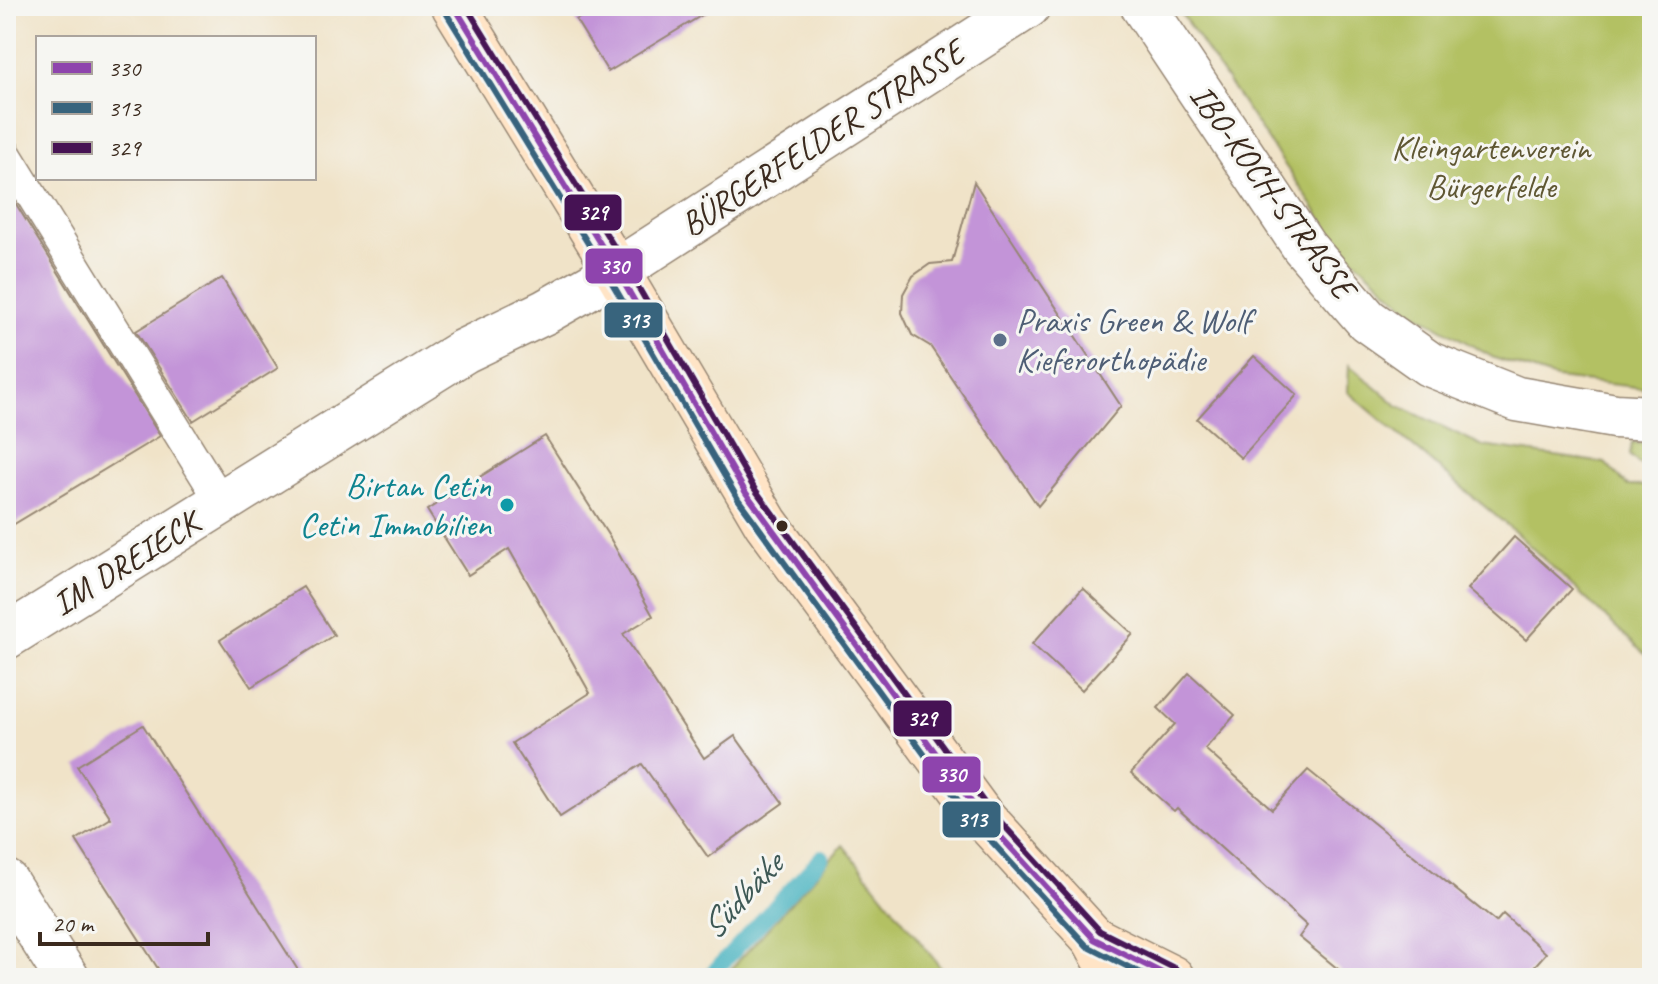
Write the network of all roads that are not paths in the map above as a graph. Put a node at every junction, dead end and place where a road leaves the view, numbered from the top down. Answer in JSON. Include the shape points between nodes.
{"nodes":[{"id":1,"x":454,"y":6,"type":"edge"},
{"id":2,"x":1028,"y":6,"type":"edge"},
{"id":3,"x":1143,"y":6,"type":"edge"},
{"id":4,"x":6,"y":154,"type":"edge"},
{"id":5,"x":617,"y":271,"type":"junction"},
{"id":6,"x":1652,"y":418,"type":"edge"},
{"id":7,"x":222,"y":503,"type":"junction"},
{"id":8,"x":6,"y":637,"type":"edge"},
{"id":9,"x":6,"y":882,"type":"edge"},
{"id":10,"x":1094,"y":939,"type":"junction"},
{"id":11,"x":67,"y":978,"type":"edge"},
{"id":12,"x":1115,"y":978,"type":"edge"},
{"id":13,"x":1172,"y":978,"type":"edge"}],
"edges":[{"from":1,"to":5,"type":"main road"},
{"from":2,"to":5,"type":"street","name":"BÜRGERFELDER STRASSE"},
{"from":3,"to":6,"type":"street","name":"IBO-KOCH-STRASSE","via":[[1304,247],[1367,320],[1429,364],[1517,399]]},
{"from":4,"to":7,"type":"lane"},
{"from":5,"to":7,"type":"street","name":"IM DREIECK","via":[[464,351]]},
{"from":5,"to":10,"type":"main road","via":[[766,523],[980,814]]},
{"from":7,"to":8,"type":"street","name":"IM DREIECK"},
{"from":9,"to":11,"type":"street"},
{"from":10,"to":12,"type":"main road"},
{"from":10,"to":13,"type":"main road"}]}
